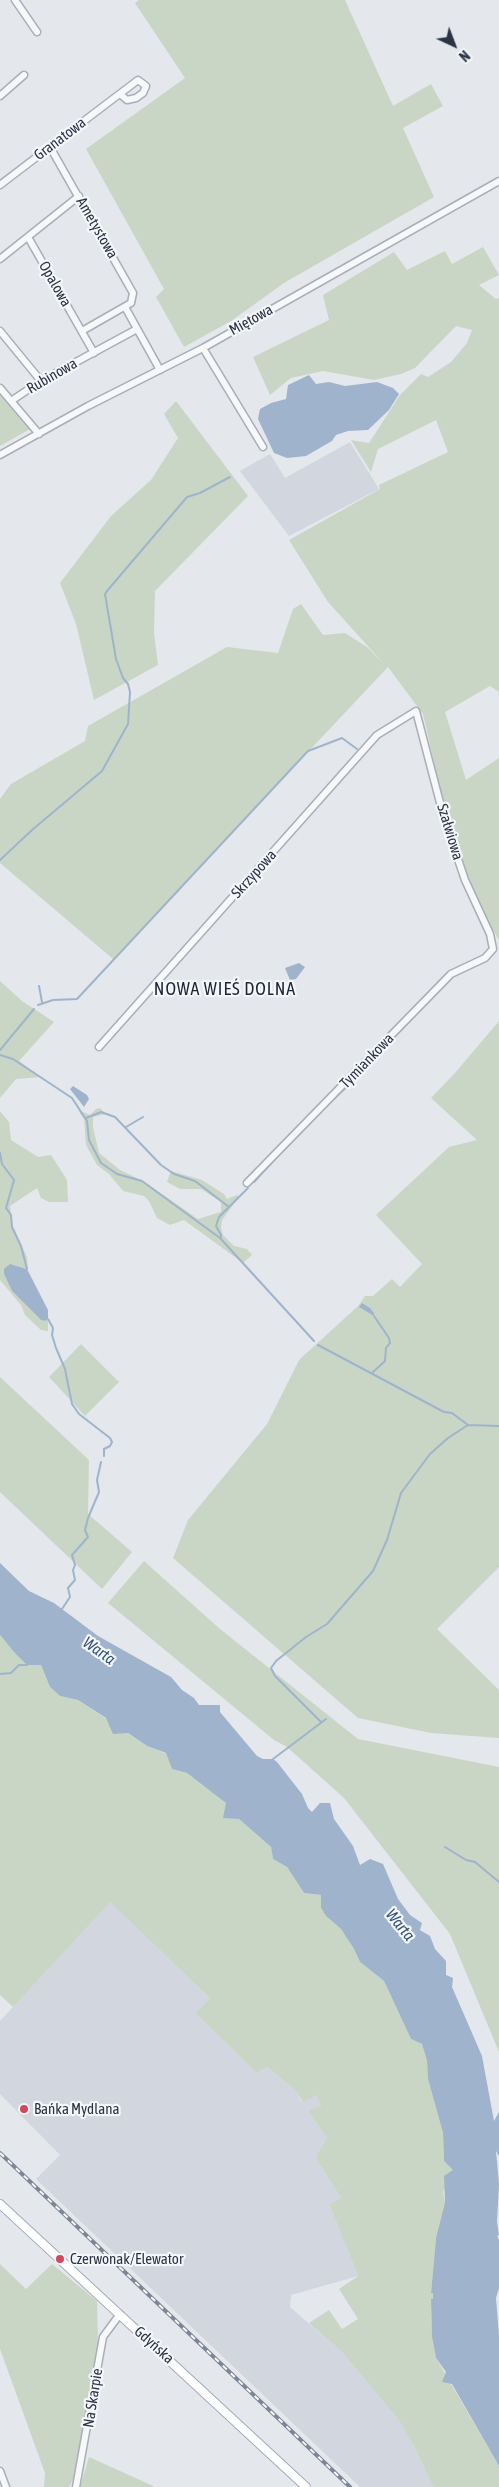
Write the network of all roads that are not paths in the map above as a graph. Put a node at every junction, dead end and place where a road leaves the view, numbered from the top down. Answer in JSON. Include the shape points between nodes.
{"nodes":[{"id":1,"x":15,"y":0,"type":"edge"},
{"id":2,"x":37,"y":32,"type":"dead end"},
{"id":3,"x":24,"y":75,"type":"dead end"},
{"id":4,"x":120,"y":94,"type":"dead end"},
{"id":5,"x":0,"y":96,"type":"edge"},
{"id":6,"x":50,"y":147,"type":"junction"},
{"id":7,"x":499,"y":181,"type":"edge"},
{"id":8,"x":0,"y":185,"type":"edge"},
{"id":9,"x":79,"y":196,"type":"junction"},
{"id":10,"x":28,"y":237,"type":"junction"},
{"id":11,"x":0,"y":259,"type":"edge"},
{"id":12,"x":124,"y":308,"type":"junction"},
{"id":13,"x":137,"y":329,"type":"junction"},
{"id":14,"x":0,"y":330,"type":"edge"},
{"id":15,"x":82,"y":331,"type":"junction"},
{"id":16,"x":202,"y":348,"type":"junction"},
{"id":17,"x":94,"y":353,"type":"junction"},
{"id":18,"x":160,"y":370,"type":"junction"},
{"id":19,"x":41,"y":381,"type":"junction"},
{"id":20,"x":0,"y":388,"type":"edge"},
{"id":21,"x":11,"y":401,"type":"junction"},
{"id":22,"x":39,"y":434,"type":"junction"},
{"id":23,"x":263,"y":447,"type":"dead end"},
{"id":24,"x":0,"y":455,"type":"edge"},
{"id":25,"x":416,"y":711,"type":"joint"},
{"id":26,"x":493,"y":949,"type":"joint"},
{"id":27,"x":99,"y":1047,"type":"dead end"},
{"id":28,"x":247,"y":1183,"type":"dead end"},
{"id":29,"x":0,"y":2204,"type":"edge"},
{"id":30,"x":120,"y":2314,"type":"junction"},
{"id":31,"x":0,"y":2471,"type":"edge"},
{"id":32,"x":6,"y":2487,"type":"edge"},
{"id":33,"x":76,"y":2487,"type":"edge"},
{"id":34,"x":306,"y":2487,"type":"edge"}],
"edges":[{"from":1,"to":2,"type":"street"},
{"from":3,"to":5,"type":"street"},
{"from":4,"to":6,"type":"street","name":"Granatowa"},
{"from":6,"to":8,"type":"street","name":"Granatowa"},
{"from":6,"to":9,"type":"street","name":"Ametystowa"},
{"from":7,"to":16,"type":"street","name":"Miętowa"},
{"from":9,"to":10,"type":"street"},
{"from":9,"to":12,"type":"street","name":"Ametystowa","via":[[132,289],[131,303]]},
{"from":10,"to":11,"type":"street"},
{"from":10,"to":15,"type":"street","name":"Opalowa"},
{"from":12,"to":13,"type":"street"},
{"from":12,"to":15,"type":"street"},
{"from":13,"to":17,"type":"street","name":"Rubinowa"},
{"from":13,"to":18,"type":"street"},
{"from":14,"to":19,"type":"street"},
{"from":15,"to":17,"type":"street","name":"Rubinowa"},
{"from":16,"to":18,"type":"street","name":"Miętowa"},
{"from":16,"to":23,"type":"street"},
{"from":17,"to":19,"type":"street","name":"Rubinowa"},
{"from":18,"to":22,"type":"street","name":"Miętowa"},
{"from":19,"to":21,"type":"street","name":"Rubinowa"},
{"from":20,"to":21,"type":"street"},
{"from":21,"to":22,"type":"street"},
{"from":22,"to":24,"type":"street","name":"Miętowa"},
{"from":25,"to":26,"type":"street","name":"Szałwiowa","via":[[444,818]]},
{"from":25,"to":27,"type":"street","name":"Skrzypowa","via":[[377,735]]},
{"from":26,"to":28,"type":"street","name":"Tymiankowa","via":[[485,958],[451,974]]},
{"from":29,"to":30,"type":"main road","name":"Gdyńska"},
{"from":30,"to":33,"type":"street","name":"Na Skarpie","via":[[103,2337]]},
{"from":30,"to":34,"type":"main road","name":"Gdyńska"},
{"from":31,"to":32,"type":"street"}]}
